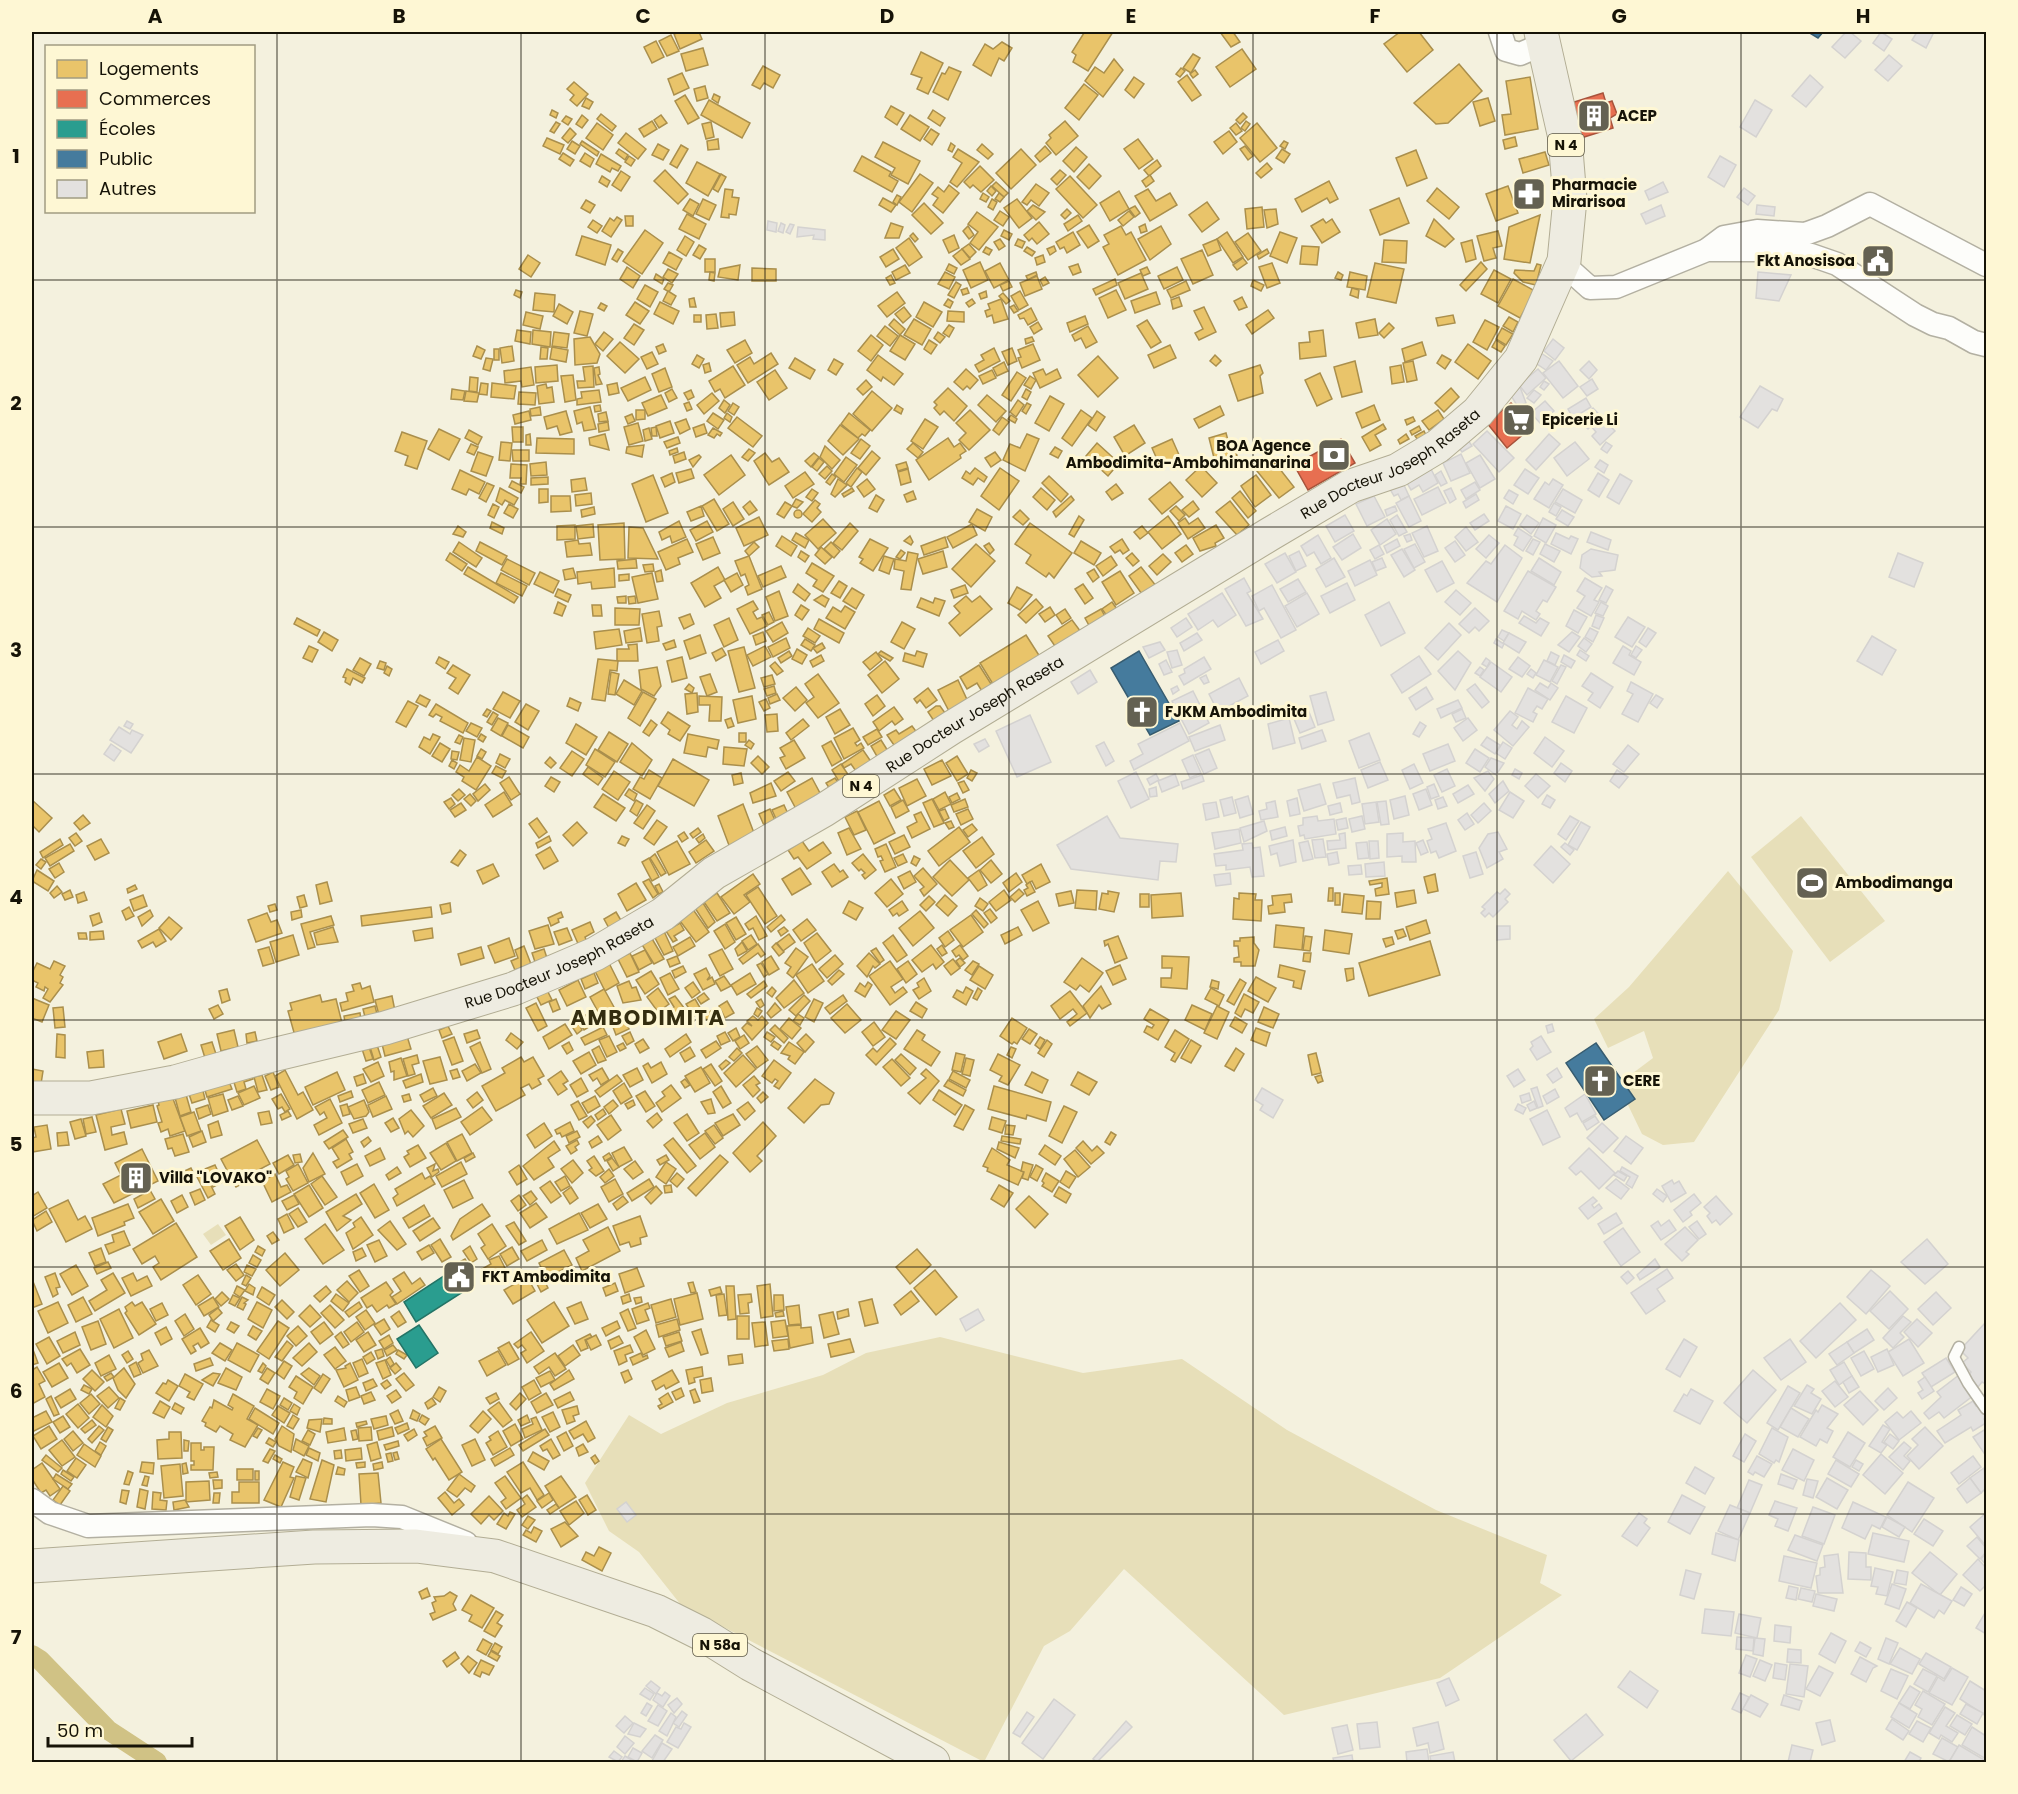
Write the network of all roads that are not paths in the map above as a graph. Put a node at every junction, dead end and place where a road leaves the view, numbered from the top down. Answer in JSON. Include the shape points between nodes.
{"nodes":[{"id":1,"x":1500,"y":32,"type":"edge"},
{"id":2,"x":1542,"y":38,"type":"edge"},
{"id":3,"x":1707,"y":250,"type":"junction"},
{"id":4,"x":1564,"y":261,"type":"junction"},
{"id":5,"x":1986,"y":265,"type":"edge"},
{"id":6,"x":1986,"y":345,"type":"edge"},
{"id":7,"x":32,"y":1098,"type":"edge"},
{"id":8,"x":1959,"y":1347,"type":"dead end"},
{"id":9,"x":1986,"y":1409,"type":"edge"},
{"id":10,"x":32,"y":1500,"type":"edge"},
{"id":11,"x":495,"y":1556,"type":"junction"},
{"id":12,"x":32,"y":1566,"type":"edge"},
{"id":13,"x":933,"y":1762,"type":"edge"}],
"edges":[{"from":1,"to":2,"type":"street","via":[[1506,50],[1520,54]]},
{"from":2,"to":4,"type":"main road","name":"Rue Docteur Joseph Raseta","number":"N 4","via":[[1567,149],[1570,199]]},
{"from":3,"to":4,"type":"street","via":[[1616,287],[1590,288]]},
{"from":3,"to":5,"type":"street","via":[[1724,237],[1757,231],[1805,234],[1870,204]]},
{"from":3,"to":6,"type":"street","via":[[1777,250],[1811,255],[1837,264],[1924,320]]},
{"from":4,"to":7,"type":"main road","name":"Rue Docteur Joseph Raseta","number":"N 4","via":[[1521,359],[1478,412],[1438,446],[1398,470],[1351,486],[1270,534],[824,810],[714,873],[663,914],[595,954],[513,989],[385,1028],[154,1086],[91,1098]]},
{"from":8,"to":9,"type":"lane","via":[[1954,1357]]},
{"from":10,"to":11,"type":"street","via":[[50,1513],[88,1526],[402,1517]]},
{"from":11,"to":12,"type":"main road","number":"N 58a","via":[[416,1546],[314,1547]]},
{"from":11,"to":13,"type":"main road","number":"N 58a","via":[[656,1611]]}]}
